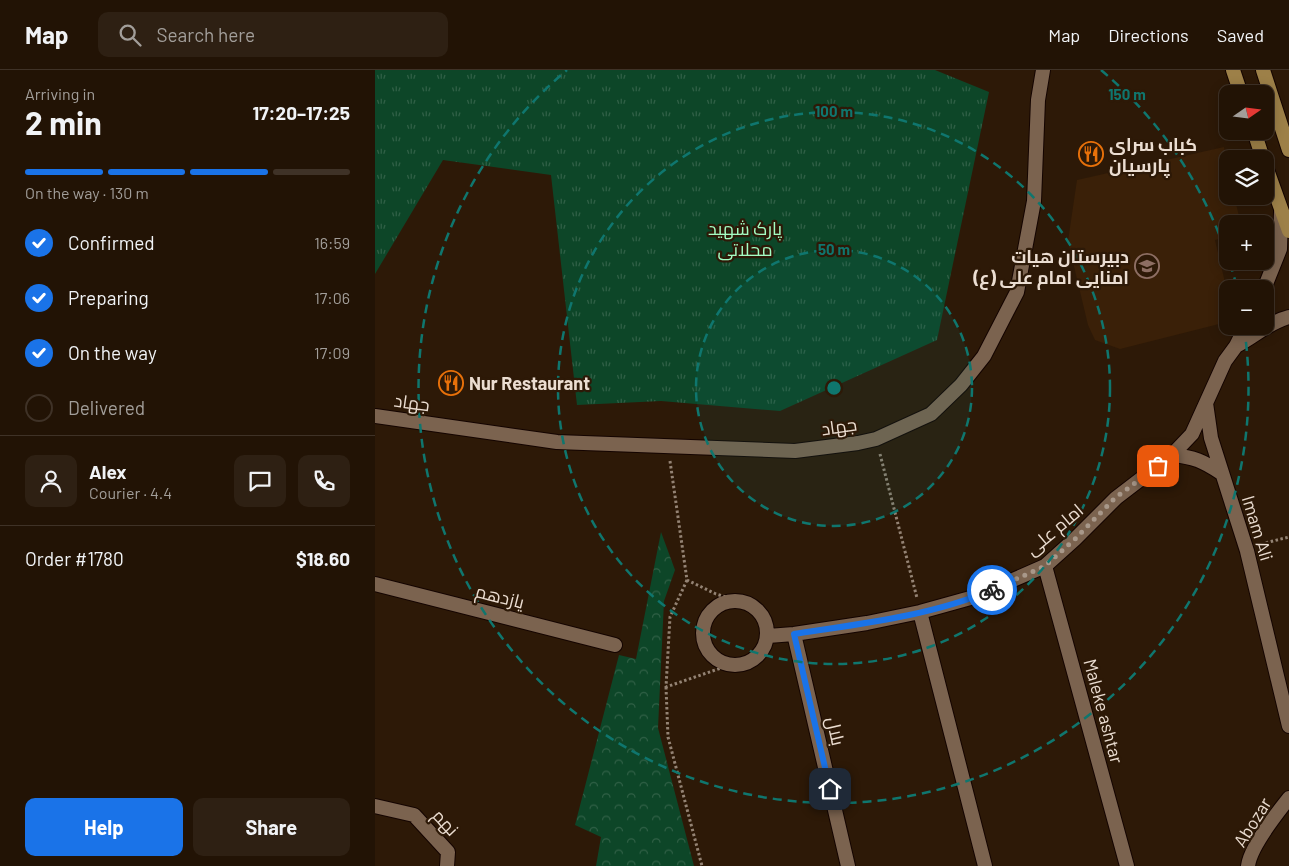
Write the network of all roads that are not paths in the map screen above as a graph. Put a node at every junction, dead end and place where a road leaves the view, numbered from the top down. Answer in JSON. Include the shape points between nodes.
{"nodes":[{"id":1,"x":1043,"y":70,"type":"edge"},
{"id":2,"x":1233,"y":70,"type":"edge"},
{"id":3,"x":1263,"y":70,"type":"edge"},
{"id":4,"x":1238,"y":85,"type":"edge"},
{"id":5,"x":1289,"y":150,"type":"edge"},
{"id":6,"x":1274,"y":191,"type":"edge"},
{"id":7,"x":1281,"y":212,"type":"junction"},
{"id":8,"x":1289,"y":230,"type":"edge"},
{"id":9,"x":1268,"y":280,"type":"edge"},
{"id":10,"x":1289,"y":317,"type":"edge"},
{"id":11,"x":1242,"y":335,"type":"edge"},
{"id":12,"x":1236,"y":346,"type":"junction"},
{"id":13,"x":1206,"y":402,"type":"junction"},
{"id":14,"x":375,"y":416,"type":"edge"},
{"id":15,"x":1172,"y":455,"type":"junction"},
{"id":16,"x":1221,"y":473,"type":"junction"},
{"id":17,"x":1045,"y":566,"type":"junction"},
{"id":18,"x":375,"y":584,"type":"edge"},
{"id":19,"x":920,"y":612,"type":"junction"},
{"id":20,"x":794,"y":634,"type":"junction"},
{"id":21,"x":768,"y":636,"type":"junction"},
{"id":22,"x":615,"y":645,"type":"dead end"},
{"id":23,"x":1289,"y":726,"type":"edge"},
{"id":24,"x":1289,"y":798,"type":"edge"},
{"id":25,"x":375,"y":806,"type":"edge"},
{"id":26,"x":447,"y":866,"type":"edge"},
{"id":27,"x":848,"y":866,"type":"edge"},
{"id":28,"x":985,"y":866,"type":"edge"},
{"id":29,"x":1127,"y":866,"type":"edge"},
{"id":30,"x":1248,"y":866,"type":"edge"}],
"edges":[{"from":1,"to":14,"type":"street","name":"جهاد","via":[[1038,100],[1034,201],[1017,292],[984,356],[961,386],[931,414],[876,439],[795,451],[557,442]]},
{"from":2,"to":4,"type":"main road"},
{"from":3,"to":5,"type":"main road"},
{"from":6,"to":7,"type":"main road"},
{"from":7,"to":8,"type":"main road"},
{"from":7,"to":9,"type":"street","via":[[1280,249]]},
{"from":10,"to":12,"type":"street","via":[[1273,322]]},
{"from":11,"to":12,"type":"street"},
{"from":12,"to":13,"type":"street","via":[[1225,361]]},
{"from":13,"to":15,"type":"street","name":"امام علی","via":[[1192,434]]},
{"from":13,"to":16,"type":"street","name":"Imam Ali","via":[[1211,438]]},
{"from":15,"to":16,"type":"street","via":[[1203,461]]},
{"from":15,"to":17,"type":"street","name":"امام علی","via":[[1115,498]]},
{"from":16,"to":23,"type":"street","name":"Imam Ali","via":[[1246,548]]},
{"from":17,"to":19,"type":"street","name":"امام علی","via":[[975,597]]},
{"from":17,"to":29,"type":"street","name":"Maleke ashtar"},
{"from":18,"to":22,"type":"street","name":"یازدهم"},
{"from":19,"to":20,"type":"street","name":"امام علی"},
{"from":19,"to":28,"type":"street"},
{"from":20,"to":21,"type":"street","name":"امام علی"},
{"from":20,"to":27,"type":"street","name":"بلال"},
{"from":21,"to":21,"type":"street","via":[[763,615],[755,607],[735,600],[715,607],[708,615],[703,630],[706,646],[712,655],[730,665],[751,662],[762,651]]},
{"from":24,"to":30,"type":"street","name":"Abozar","via":[[1256,846]]},
{"from":25,"to":26,"type":"street","name":"نهم","via":[[414,815],[448,852]]}]}
